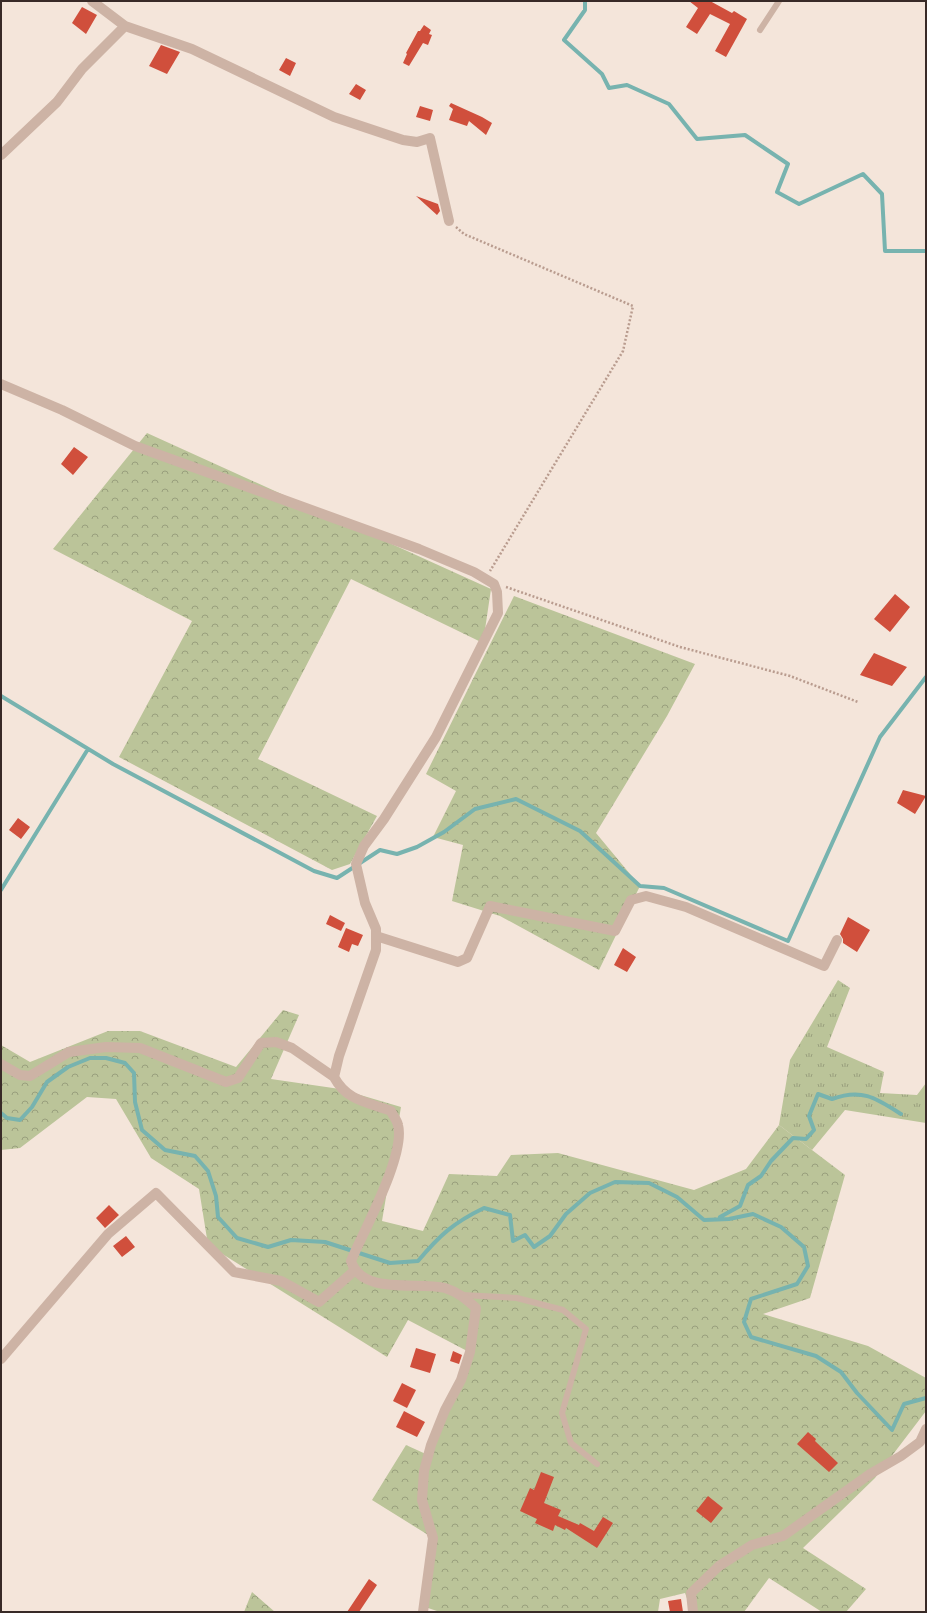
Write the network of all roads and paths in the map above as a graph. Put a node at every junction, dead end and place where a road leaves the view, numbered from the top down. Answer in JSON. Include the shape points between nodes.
{"nodes":[{"id":1,"x":92,"y":1,"type":"edge"},
{"id":2,"x":779,"y":1,"type":"edge"},
{"id":3,"x":125,"y":26,"type":"junction"},
{"id":4,"x":760,"y":30,"type":"dead end"},
{"id":5,"x":1,"y":155,"type":"edge"},
{"id":6,"x":449,"y":221,"type":"joint"},
{"id":7,"x":1,"y":384,"type":"edge"},
{"id":8,"x":490,"y":581,"type":"junction"},
{"id":9,"x":858,"y":702,"type":"dead end"},
{"id":10,"x":376,"y":936,"type":"junction"},
{"id":11,"x":837,"y":940,"type":"dead end"},
{"id":12,"x":1,"y":1064,"type":"edge"},
{"id":13,"x":334,"y":1077,"type":"junction"},
{"id":14,"x":354,"y":1271,"type":"junction"},
{"id":15,"x":462,"y":1295,"type":"junction"},
{"id":16,"x":1,"y":1359,"type":"edge"},
{"id":17,"x":926,"y":1429,"type":"edge"},
{"id":18,"x":597,"y":1464,"type":"dead end"},
{"id":19,"x":423,"y":1612,"type":"edge"},
{"id":20,"x":693,"y":1612,"type":"edge"}],
"edges":[{"from":1,"to":3,"type":"street"},
{"from":2,"to":4,"type":"lane"},
{"from":3,"to":5,"type":"street","via":[[82,69],[57,102]]},
{"from":3,"to":6,"type":"street","via":[[192,49],[334,117],[403,140],[417,142],[430,138]]},
{"from":6,"to":8,"type":"path","via":[[464,234],[633,306],[622,351]]},
{"from":7,"to":8,"type":"street","via":[[136,446],[419,549]]},
{"from":8,"to":9,"type":"path","via":[[680,647],[790,676]]},
{"from":8,"to":10,"type":"street","via":[[498,592],[498,613],[436,737],[364,846],[356,864],[364,903],[376,929]]},
{"from":10,"to":11,"type":"street","via":[[458,962],[467,958],[490,906],[616,931],[631,900],[646,896],[686,907],[824,966]]},
{"from":10,"to":13,"type":"street","via":[[376,950]]},
{"from":12,"to":13,"type":"street","via":[[20,1075],[30,1076],[69,1052],[106,1047],[140,1048],[226,1082],[238,1078],[261,1043],[276,1042],[292,1048]]},
{"from":13,"to":14,"type":"street","via":[[340,1089],[353,1098],[391,1111],[398,1125],[398,1143],[378,1207],[351,1261]]},
{"from":14,"to":15,"type":"street","via":[[364,1278],[384,1283],[444,1288]]},
{"from":14,"to":16,"type":"street","via":[[319,1302],[281,1281],[234,1272],[156,1193],[108,1234]]},
{"from":15,"to":18,"type":"lane","via":[[517,1298],[563,1310],[586,1329],[562,1413],[571,1443]]},
{"from":15,"to":19,"type":"street","via":[[476,1308],[470,1352],[461,1380],[442,1417],[424,1472],[422,1500],[433,1538]]},
{"from":17,"to":20,"type":"street","via":[[920,1442],[783,1536],[752,1545],[719,1566],[691,1593]]}]}
